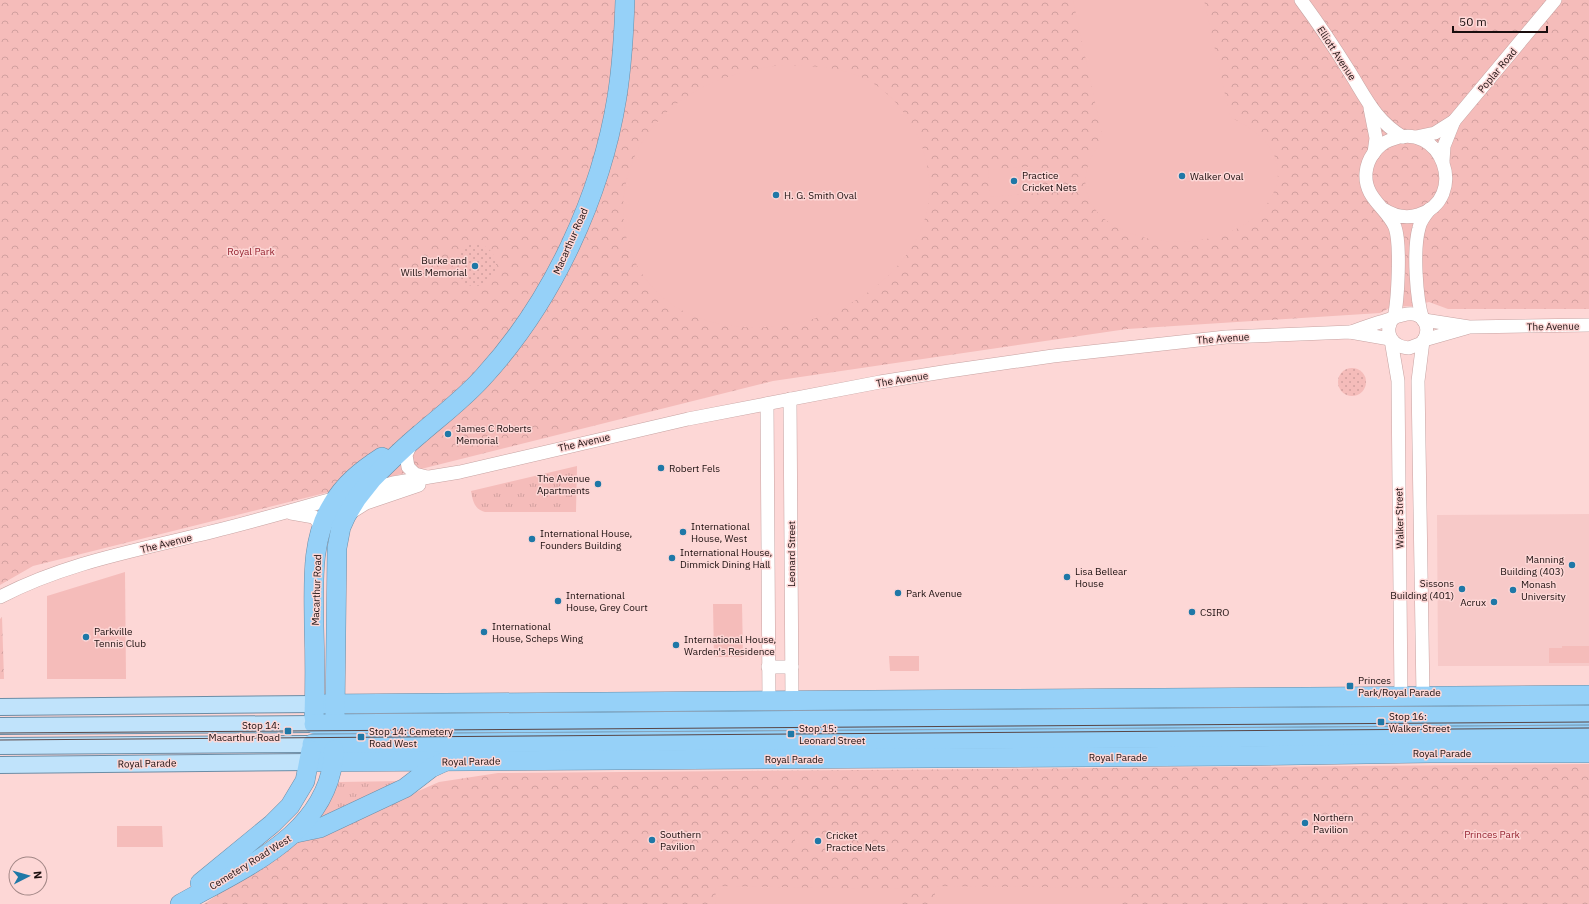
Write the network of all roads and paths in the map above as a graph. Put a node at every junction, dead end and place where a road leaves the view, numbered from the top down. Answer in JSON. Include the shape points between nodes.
{"nodes":[{"id":1,"x":625,"y":0,"type":"edge"},
{"id":2,"x":1301,"y":0,"type":"edge"},
{"id":3,"x":1555,"y":0,"type":"edge"},
{"id":4,"x":1370,"y":108,"type":"junction"},
{"id":5,"x":1454,"y":121,"type":"junction"},
{"id":6,"x":1408,"y":137,"type":"junction"},
{"id":7,"x":1374,"y":152,"type":"junction"},
{"id":8,"x":1443,"y":161,"type":"junction"},
{"id":9,"x":1430,"y":209,"type":"junction"},
{"id":10,"x":1383,"y":210,"type":"junction"},
{"id":11,"x":1393,"y":318,"type":"junction"},
{"id":12,"x":1423,"y":320,"type":"junction"},
{"id":13,"x":1589,"y":326,"type":"edge"},
{"id":14,"x":1469,"y":327,"type":"junction"},
{"id":15,"x":1350,"y":332,"type":"junction"},
{"id":16,"x":1391,"y":339,"type":"junction"},
{"id":17,"x":1423,"y":341,"type":"junction"},
{"id":18,"x":790,"y":399,"type":"junction"},
{"id":19,"x":767,"y":404,"type":"junction"},
{"id":20,"x":416,"y":438,"type":"junction"},
{"id":21,"x":790,"y":440,"type":"junction"},
{"id":22,"x":767,"y":441,"type":"junction"},
{"id":23,"x":460,"y":472,"type":"junction"},
{"id":24,"x":427,"y":477,"type":"junction"},
{"id":25,"x":361,"y":492,"type":"junction"},
{"id":26,"x":336,"y":498,"type":"junction"},
{"id":27,"x":1420,"y":511,"type":"junction"},
{"id":28,"x":284,"y":512,"type":"junction"},
{"id":29,"x":1399,"y":512,"type":"junction"},
{"id":30,"x":346,"y":516,"type":"junction"},
{"id":31,"x":322,"y":527,"type":"junction"},
{"id":32,"x":336,"y":558,"type":"junction"},
{"id":33,"x":0,"y":597,"type":"edge"},
{"id":34,"x":768,"y":667,"type":"junction"},
{"id":35,"x":792,"y":667,"type":"junction"},
{"id":36,"x":1589,"y":695,"type":"edge"},
{"id":37,"x":1423,"y":696,"type":"junction"},
{"id":38,"x":1021,"y":700,"type":"junction"},
{"id":39,"x":769,"y":701,"type":"junction"},
{"id":40,"x":792,"y":701,"type":"junction"},
{"id":41,"x":504,"y":703,"type":"junction"},
{"id":42,"x":315,"y":704,"type":"junction"},
{"id":43,"x":335,"y":704,"type":"junction"},
{"id":44,"x":166,"y":706,"type":"junction"},
{"id":45,"x":0,"y":707,"type":"edge"},
{"id":46,"x":1408,"y":709,"type":"junction"},
{"id":47,"x":1589,"y":714,"type":"edge"},
{"id":48,"x":1021,"y":719,"type":"junction"},
{"id":49,"x":781,"y":721,"type":"junction"},
{"id":50,"x":504,"y":723,"type":"junction"},
{"id":51,"x":167,"y":724,"type":"junction"},
{"id":52,"x":314,"y":724,"type":"junction"},
{"id":53,"x":334,"y":724,"type":"junction"},
{"id":54,"x":0,"y":726,"type":"edge"},
{"id":55,"x":1589,"y":735,"type":"edge"},
{"id":56,"x":1237,"y":737,"type":"junction"},
{"id":57,"x":1022,"y":739,"type":"junction"},
{"id":58,"x":782,"y":741,"type":"junction"},
{"id":59,"x":634,"y":742,"type":"junction"},
{"id":60,"x":334,"y":744,"type":"junction"},
{"id":61,"x":1409,"y":745,"type":"junction"},
{"id":62,"x":0,"y":746,"type":"edge"},
{"id":63,"x":759,"y":750,"type":"junction"},
{"id":64,"x":808,"y":750,"type":"junction"},
{"id":65,"x":310,"y":753,"type":"junction"},
{"id":66,"x":1589,"y":753,"type":"edge"},
{"id":67,"x":1236,"y":756,"type":"junction"},
{"id":68,"x":1022,"y":758,"type":"junction"},
{"id":69,"x":634,"y":760,"type":"junction"},
{"id":70,"x":333,"y":762,"type":"junction"},
{"id":71,"x":445,"y":762,"type":"junction"},
{"id":72,"x":0,"y":765,"type":"edge"},
{"id":73,"x":296,"y":833,"type":"junction"},
{"id":74,"x":175,"y":904,"type":"edge"},
{"id":75,"x":180,"y":904,"type":"edge"}],
"edges":[{"from":1,"to":20,"type":"highway","name":"Macarthur Road","via":[[620,72],[610,128],[590,194],[558,271],[534,313],[502,355],[467,394]]},
{"from":2,"to":4,"type":"street","name":"Elliott Avenue","via":[[1340,57]]},
{"from":3,"to":5,"type":"street","name":"Poplar Road"},
{"from":4,"to":6,"type":"street","name":"Elliott Avenue","via":[[1386,126]]},
{"from":4,"to":7,"type":"street","name":"Elliott Avenue","via":[[1376,138]]},
{"from":5,"to":6,"type":"street","name":"Poplar Road","via":[[1436,133]]},
{"from":5,"to":8,"type":"street","name":"Poplar Road","via":[[1444,146]]},
{"from":6,"to":7,"type":"street","via":[[1387,142]]},
{"from":6,"to":8,"type":"street","via":[[1430,144]]},
{"from":7,"to":10,"type":"street","via":[[1367,167],[1367,183],[1372,198]]},
{"from":8,"to":9,"type":"street","via":[[1446,171],[1445,185],[1440,199]]},
{"from":9,"to":10,"type":"street","via":[[1406,217]]},
{"from":9,"to":12,"type":"street","via":[[1419,225],[1417,237],[1418,300]]},
{"from":10,"to":11,"type":"street","via":[[1395,228],[1397,241],[1398,295]]},
{"from":11,"to":12,"type":"street","via":[[1410,313]]},
{"from":11,"to":15,"type":"street","name":"The Avenue"},
{"from":11,"to":16,"type":"street","via":[[1388,328]]},
{"from":12,"to":14,"type":"street","name":"The Avenue"},
{"from":12,"to":17,"type":"street","via":[[1426,328]]},
{"from":13,"to":14,"type":"street","name":"The Avenue"},
{"from":14,"to":17,"type":"street","name":"The Avenue"},
{"from":15,"to":16,"type":"street","name":"The Avenue"},
{"from":15,"to":18,"type":"street","name":"The Avenue","via":[[1226,337],[1053,356],[880,382]]},
{"from":16,"to":17,"type":"street","via":[[1407,348],[1416,347]]},
{"from":16,"to":29,"type":"street","name":"Walker Street","via":[[1398,381]]},
{"from":17,"to":27,"type":"street","name":"Walker Street","via":[[1418,381]]},
{"from":18,"to":19,"type":"street","name":"The Avenue"},
{"from":18,"to":21,"type":"street","name":"Leonard Street"},
{"from":19,"to":22,"type":"street"},
{"from":19,"to":23,"type":"street","name":"The Avenue","via":[[688,419]]},
{"from":20,"to":24,"type":"street","via":[[406,455],[408,467],[415,474]]},
{"from":20,"to":25,"type":"highway","name":"Macarthur Road"},
{"from":20,"to":26,"type":"highway","name":"Macarthur Road","via":[[364,469]]},
{"from":21,"to":22,"type":"street"},
{"from":21,"to":35,"type":"street","name":"Leonard Street"},
{"from":22,"to":34,"type":"street"},
{"from":23,"to":24,"type":"street","name":"The Avenue"},
{"from":23,"to":30,"type":"street","name":"The Avenue","via":[[366,503]]},
{"from":24,"to":25,"type":"street","name":"The Avenue"},
{"from":25,"to":26,"type":"highway"},
{"from":25,"to":30,"type":"highway","name":"Macarthur Road"},
{"from":26,"to":28,"type":"street","name":"The Avenue"},
{"from":26,"to":31,"type":"highway","name":"Macarthur Road"},
{"from":27,"to":29,"type":"street"},
{"from":27,"to":37,"type":"street","name":"Walker Street"},
{"from":28,"to":31,"type":"street","via":[[311,516]]},
{"from":28,"to":33,"type":"street","name":"The Avenue","via":[[85,563],[44,577]]},
{"from":29,"to":46,"type":"street","name":"Walker Street"},
{"from":30,"to":32,"type":"highway","name":"Macarthur Road"},
{"from":31,"to":32,"type":"highway"},
{"from":31,"to":42,"type":"highway","name":"Macarthur Road","via":[[314,568]]},
{"from":32,"to":43,"type":"highway","name":"Macarthur Road"},
{"from":34,"to":35,"type":"street"},
{"from":34,"to":39,"type":"street"},
{"from":35,"to":40,"type":"street","name":"Leonard Street"},
{"from":36,"to":37,"type":"highway"},
{"from":37,"to":46,"type":"highway"},
{"from":38,"to":40,"type":"highway"},
{"from":38,"to":46,"type":"highway"},
{"from":38,"to":48,"type":"highway"},
{"from":39,"to":40,"type":"highway"},
{"from":39,"to":41,"type":"highway"},
{"from":39,"to":49,"type":"highway"},
{"from":40,"to":49,"type":"highway"},
{"from":41,"to":43,"type":"highway"},
{"from":41,"to":50,"type":"highway"},
{"from":42,"to":43,"type":"highway"},
{"from":42,"to":44,"type":"main road"},
{"from":42,"to":52,"type":"highway","name":"Macarthur Road"},
{"from":43,"to":53,"type":"highway","name":"Macarthur Road"},
{"from":44,"to":45,"type":"main road"},
{"from":44,"to":51,"type":"main road"},
{"from":46,"to":47,"type":"highway"},
{"from":46,"to":48,"type":"highway"},
{"from":46,"to":61,"type":"highway"},
{"from":48,"to":49,"type":"highway"},
{"from":49,"to":50,"type":"highway"},
{"from":49,"to":58,"type":"highway"},
{"from":50,"to":53,"type":"highway"},
{"from":51,"to":52,"type":"main road"},
{"from":51,"to":54,"type":"main road"},
{"from":52,"to":53,"type":"highway"},
{"from":52,"to":65,"type":"highway","name":"Macarthur Road"},
{"from":53,"to":60,"type":"highway","name":"Macarthur Road"},
{"from":55,"to":61,"type":"highway","name":"Royal Parade"},
{"from":56,"to":57,"type":"highway","name":"Royal Parade"},
{"from":56,"to":61,"type":"highway","name":"Royal Parade"},
{"from":56,"to":67,"type":"highway"},
{"from":57,"to":64,"type":"highway","name":"Royal Parade"},
{"from":57,"to":68,"type":"highway"},
{"from":58,"to":63,"type":"highway","name":"Royal Parade"},
{"from":58,"to":64,"type":"highway","name":"Royal Parade"},
{"from":59,"to":60,"type":"highway","name":"Royal Parade"},
{"from":59,"to":63,"type":"highway","name":"Royal Parade"},
{"from":59,"to":69,"type":"highway"},
{"from":60,"to":65,"type":"highway","name":"Royal Parade"},
{"from":60,"to":70,"type":"highway","name":"Cemetery Road West"},
{"from":61,"to":66,"type":"highway","name":"Royal Parade"},
{"from":61,"to":67,"type":"highway","name":"Royal Parade"},
{"from":62,"to":65,"type":"main road","name":"Royal Parade"},
{"from":63,"to":64,"type":"highway","name":"Royal Parade"},
{"from":63,"to":69,"type":"highway","name":"Royal Parade"},
{"from":64,"to":68,"type":"highway","name":"Royal Parade"},
{"from":65,"to":70,"type":"highway","name":"Royal Parade"},
{"from":65,"to":72,"type":"main road","name":"Royal Parade"},
{"from":65,"to":74,"type":"highway","name":"Cemetery Road West","via":[[305,781],[285,812]]},
{"from":67,"to":68,"type":"highway","name":"Royal Parade"},
{"from":69,"to":71,"type":"highway","name":"Royal Parade"},
{"from":70,"to":71,"type":"highway","name":"Royal Parade"},
{"from":70,"to":73,"type":"highway","name":"Cemetery Road West","via":[[332,773],[320,801]]},
{"from":71,"to":73,"type":"highway","via":[[431,768],[405,788],[320,828]]},
{"from":73,"to":75,"type":"highway","name":"Cemetery Road West","via":[[263,856]]}]}
